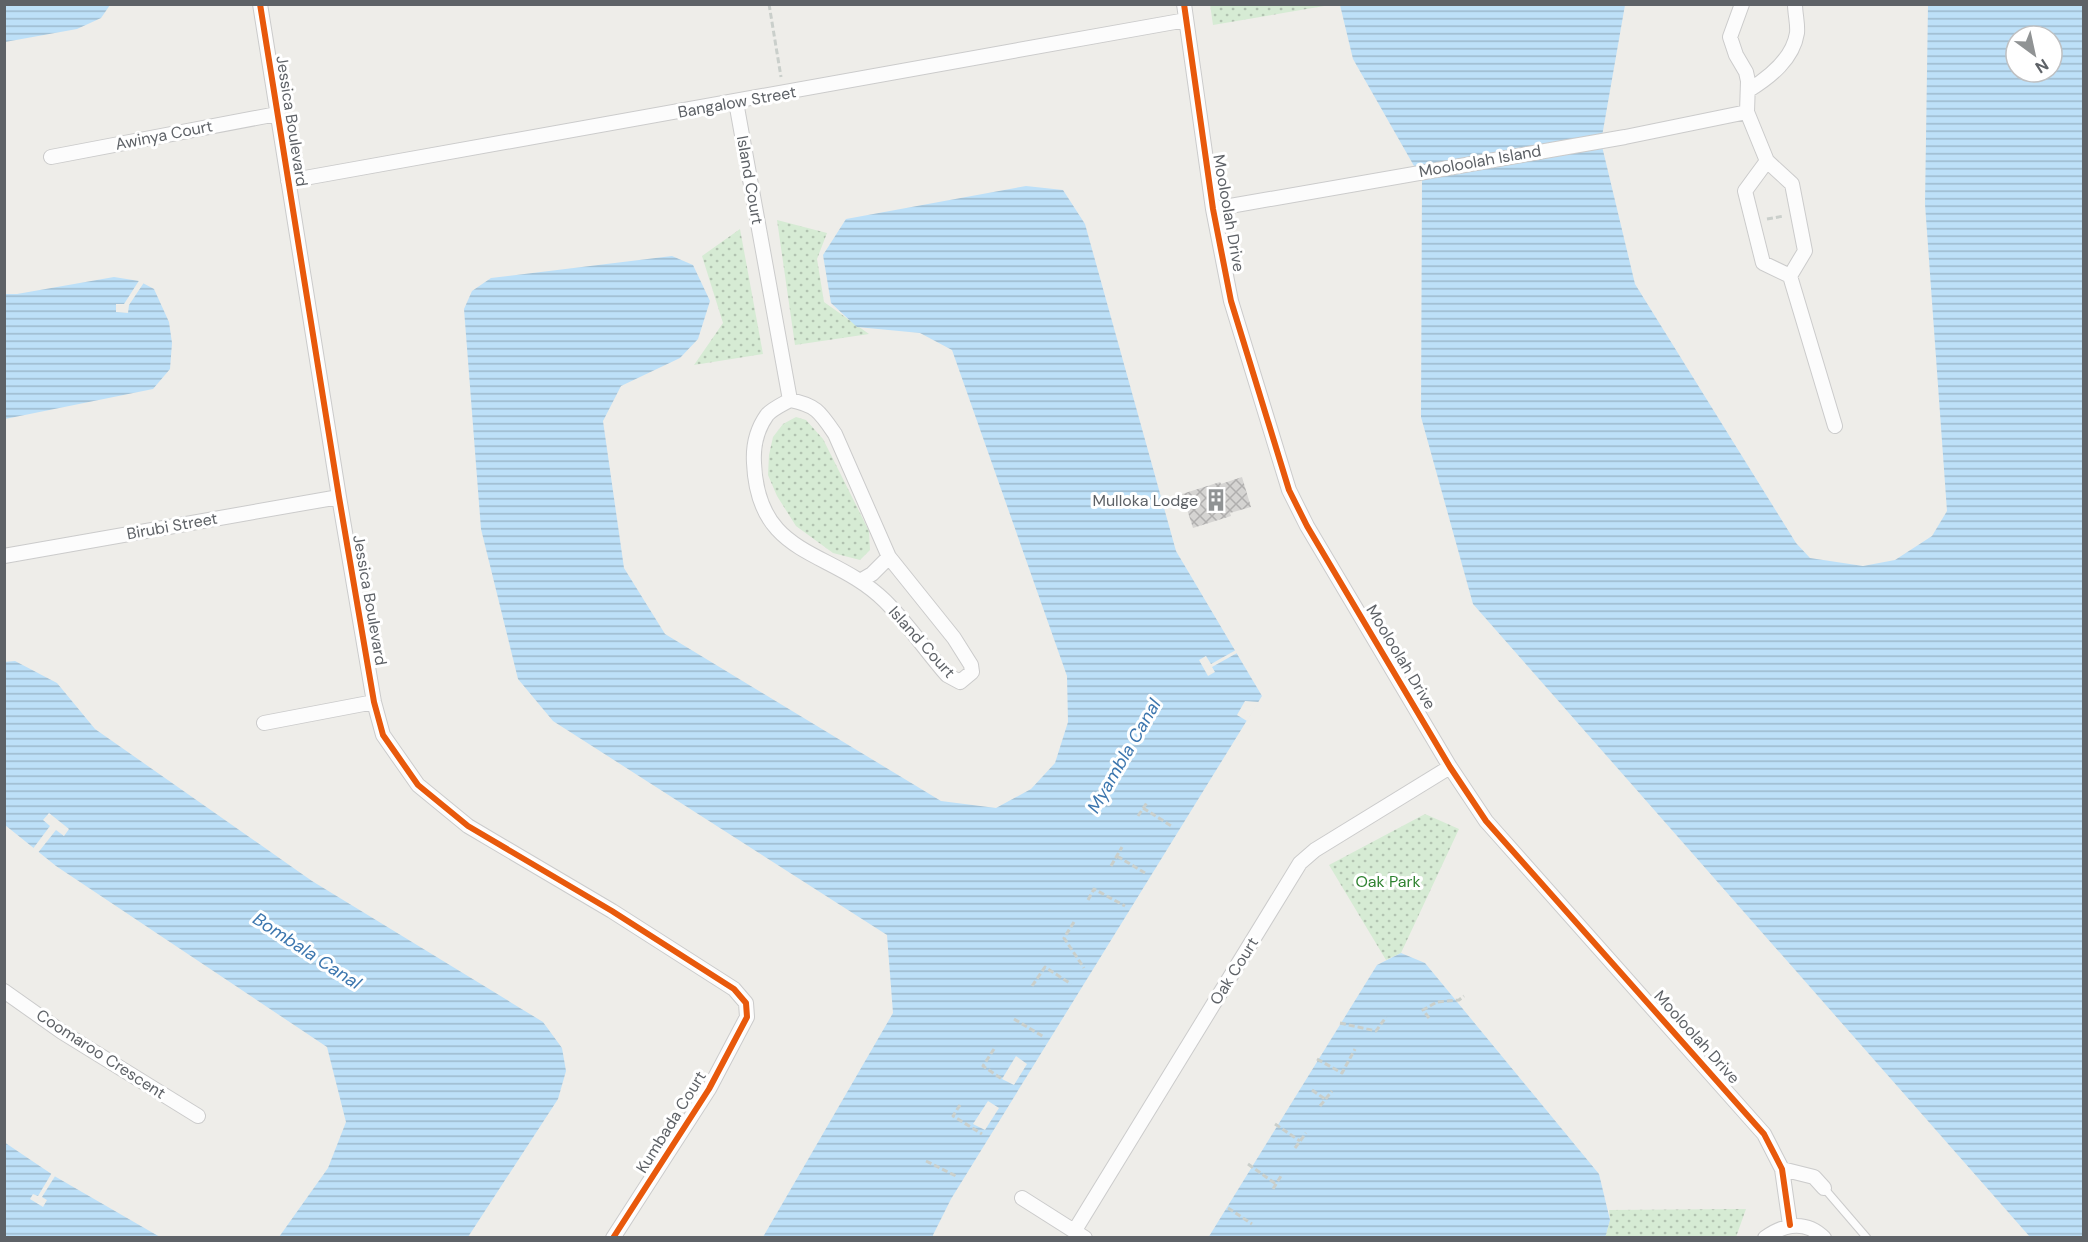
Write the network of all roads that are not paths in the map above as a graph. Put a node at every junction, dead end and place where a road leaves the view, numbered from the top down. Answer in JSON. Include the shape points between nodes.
{"nodes":[{"id":1,"x":260,"y":4,"type":"edge"},
{"id":2,"x":1184,"y":4,"type":"edge"},
{"id":3,"x":1742,"y":4,"type":"edge"},
{"id":4,"x":1795,"y":4,"type":"edge"},
{"id":5,"x":1186,"y":20,"type":"junction"},
{"id":6,"x":1749,"y":90,"type":"junction"},
{"id":7,"x":736,"y":102,"type":"junction"},
{"id":8,"x":1747,"y":112,"type":"junction"},
{"id":9,"x":277,"y":114,"type":"junction"},
{"id":10,"x":51,"y":157,"type":"dead end"},
{"id":11,"x":1767,"y":161,"type":"junction"},
{"id":12,"x":288,"y":181,"type":"junction"},
{"id":13,"x":1213,"y":209,"type":"junction"},
{"id":14,"x":1790,"y":276,"type":"junction"},
{"id":15,"x":790,"y":400,"type":"junction"},
{"id":16,"x":1835,"y":426,"type":"dead end"},
{"id":17,"x":339,"y":497,"type":"junction"},
{"id":18,"x":4,"y":556,"type":"edge"},
{"id":19,"x":889,"y":557,"type":"junction"},
{"id":20,"x":860,"y":581,"type":"junction"},
{"id":21,"x":374,"y":702,"type":"junction"},
{"id":22,"x":264,"y":723,"type":"dead end"},
{"id":23,"x":1450,"y":767,"type":"junction"},
{"id":24,"x":4,"y":991,"type":"edge"},
{"id":25,"x":747,"y":1017,"type":"joint"},
{"id":26,"x":198,"y":1116,"type":"dead end"},
{"id":27,"x":1782,"y":1169,"type":"junction"},
{"id":28,"x":1824,"y":1188,"type":"joint"},
{"id":29,"x":1022,"y":1198,"type":"dead end"},
{"id":30,"x":1790,"y":1225,"type":"junction"},
{"id":31,"x":1080,"y":1234,"type":"edge"},
{"id":32,"x":613,"y":1238,"type":"edge"},
{"id":33,"x":1765,"y":1238,"type":"edge"},
{"id":34,"x":1824,"y":1238,"type":"edge"},
{"id":35,"x":1867,"y":1238,"type":"edge"}],
"edges":[{"from":1,"to":9,"type":"street","name":"Jessica Boulevard"},
{"from":2,"to":5,"type":"street","name":"Mooloolah Drive"},
{"from":3,"to":6,"type":"street","via":[[1730,37],[1746,72]]},
{"from":4,"to":6,"type":"street","via":[[1797,33],[1791,52],[1778,68]]},
{"from":5,"to":7,"type":"street","name":"Bangalow Street"},
{"from":5,"to":13,"type":"street","name":"Mooloolah Drive"},
{"from":6,"to":8,"type":"street"},
{"from":7,"to":12,"type":"street","name":"Bangalow Street"},
{"from":7,"to":15,"type":"street","name":"Island Court"},
{"from":8,"to":11,"type":"street"},
{"from":8,"to":13,"type":"street","name":"Mooloolah Island"},
{"from":9,"to":10,"type":"street","name":"Awinya Court"},
{"from":9,"to":12,"type":"street","name":"Jessica Boulevard"},
{"from":11,"to":14,"type":"street","via":[[1792,184],[1798,213],[1805,251]]},
{"from":11,"to":14,"type":"street","via":[[1745,191],[1763,263]]},
{"from":12,"to":17,"type":"street","name":"Jessica Boulevard"},
{"from":13,"to":23,"type":"street","name":"Mooloolah Drive","via":[[1234,311],[1289,490]]},
{"from":14,"to":16,"type":"street"},
{"from":15,"to":19,"type":"street","name":"Island Court","via":[[808,404],[835,434]]},
{"from":15,"to":20,"type":"street","name":"Island Court","via":[[768,414],[754,445],[756,492],[780,534]]},
{"from":17,"to":18,"type":"street","name":"Birubi Street"},
{"from":17,"to":21,"type":"street","name":"Jessica Boulevard"},
{"from":19,"to":20,"type":"street"},
{"from":19,"to":20,"type":"street","name":"Island Court","via":[[971,664],[972,672],[960,682],[951,679],[885,601]]},
{"from":21,"to":22,"type":"street"},
{"from":21,"to":25,"type":"street","name":"Jessica Boulevard","via":[[383,735],[418,786],[468,826],[734,989],[746,1003]]},
{"from":23,"to":27,"type":"street","name":"Mooloolah Drive","via":[[1486,821],[1764,1134]]},
{"from":23,"to":31,"type":"street","name":"Oak Court","via":[[1300,863]]},
{"from":24,"to":26,"type":"street","name":"Coomaroo Crescent","via":[[62,1032]]},
{"from":25,"to":32,"type":"street","name":"Kumbada Court","via":[[709,1089]]},
{"from":27,"to":28,"type":"street","via":[[1814,1177]]},
{"from":27,"to":30,"type":"street","name":"Mooloolah Drive"},
{"from":28,"to":35,"type":"lane"},
{"from":29,"to":31,"type":"street","name":"Oak Court"},
{"from":30,"to":33,"type":"street"},
{"from":30,"to":34,"type":"street","via":[[1805,1226]]}]}
